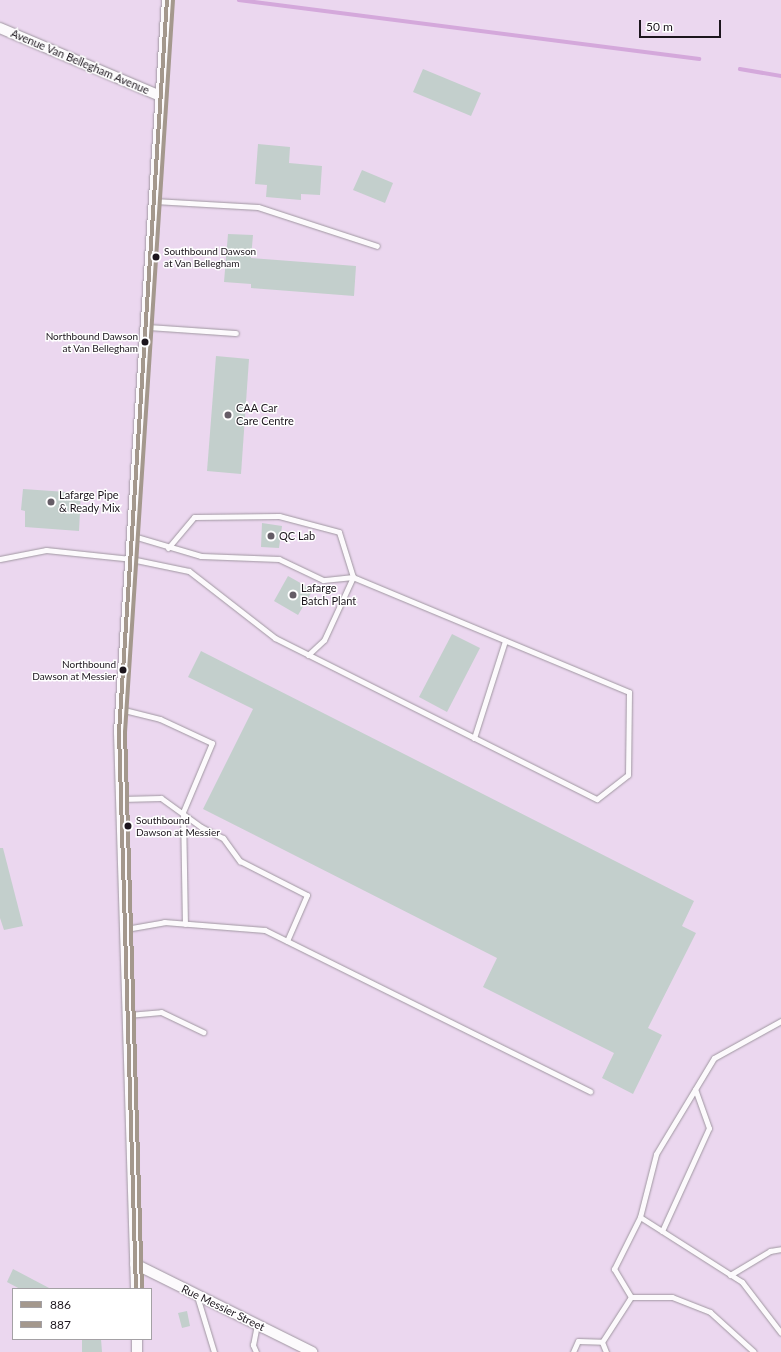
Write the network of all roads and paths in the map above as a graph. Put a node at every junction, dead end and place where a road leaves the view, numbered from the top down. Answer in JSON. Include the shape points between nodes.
{"nodes":[{"id":1,"x":167,"y":0,"type":"edge"},
{"id":2,"x":0,"y":28,"type":"edge"},
{"id":3,"x":160,"y":96,"type":"junction"},
{"id":4,"x":154,"y":201,"type":"junction"},
{"id":5,"x":377,"y":246,"type":"dead end"},
{"id":6,"x":147,"y":327,"type":"junction"},
{"id":7,"x":236,"y":333,"type":"dead end"},
{"id":8,"x":133,"y":536,"type":"junction"},
{"id":9,"x":168,"y":548,"type":"junction"},
{"id":10,"x":0,"y":559,"type":"edge"},
{"id":11,"x":131,"y":560,"type":"junction"},
{"id":12,"x":352,"y":577,"type":"junction"},
{"id":13,"x":505,"y":641,"type":"junction"},
{"id":14,"x":308,"y":655,"type":"junction"},
{"id":15,"x":120,"y":709,"type":"junction"},
{"id":16,"x":474,"y":738,"type":"junction"},
{"id":17,"x":121,"y":799,"type":"junction"},
{"id":18,"x":183,"y":812,"type":"junction"},
{"id":19,"x":185,"y":924,"type":"junction"},
{"id":20,"x":126,"y":929,"type":"junction"},
{"id":21,"x":287,"y":941,"type":"junction"},
{"id":22,"x":128,"y":1015,"type":"junction"},
{"id":23,"x":781,"y":1021,"type":"edge"},
{"id":24,"x":203,"y":1032,"type":"dead end"},
{"id":25,"x":695,"y":1089,"type":"junction"},
{"id":26,"x":590,"y":1091,"type":"dead end"},
{"id":27,"x":640,"y":1217,"type":"junction"},
{"id":28,"x":662,"y":1231,"type":"junction"},
{"id":29,"x":781,"y":1249,"type":"edge"},
{"id":30,"x":135,"y":1264,"type":"junction"},
{"id":31,"x":730,"y":1275,"type":"junction"},
{"id":32,"x":136,"y":1288,"type":"edge"},
{"id":33,"x":197,"y":1295,"type":"junction"},
{"id":34,"x":632,"y":1297,"type":"junction"},
{"id":35,"x":257,"y":1325,"type":"junction"},
{"id":36,"x":781,"y":1333,"type":"edge"},
{"id":37,"x":137,"y":1340,"type":"edge"},
{"id":38,"x":602,"y":1342,"type":"junction"},
{"id":39,"x":137,"y":1352,"type":"edge"},
{"id":40,"x":214,"y":1352,"type":"edge"},
{"id":41,"x":256,"y":1352,"type":"edge"},
{"id":42,"x":312,"y":1352,"type":"edge"},
{"id":43,"x":572,"y":1352,"type":"edge"},
{"id":44,"x":606,"y":1352,"type":"edge"},
{"id":45,"x":754,"y":1352,"type":"edge"}],
"edges":[{"from":1,"to":3,"type":"street"},
{"from":2,"to":3,"type":"street","name":"Avenue Van Bellegham Avenue"},
{"from":3,"to":4,"type":"street"},
{"from":4,"to":5,"type":"lane","via":[[258,206]]},
{"from":4,"to":6,"type":"street"},
{"from":6,"to":7,"type":"lane"},
{"from":6,"to":8,"type":"street"},
{"from":8,"to":9,"type":"lane"},
{"from":8,"to":11,"type":"street"},
{"from":9,"to":12,"type":"lane","via":[[201,556],[279,559],[323,580]]},
{"from":9,"to":12,"type":"lane","via":[[194,517],[279,516],[339,532]]},
{"from":10,"to":11,"type":"lane","via":[[46,550]]},
{"from":11,"to":14,"type":"lane","via":[[189,571],[274,638]]},
{"from":11,"to":15,"type":"street"},
{"from":12,"to":13,"type":"lane"},
{"from":12,"to":14,"type":"lane","via":[[324,640]]},
{"from":13,"to":16,"type":"lane"},
{"from":13,"to":16,"type":"lane","via":[[629,692],[628,775],[597,799]]},
{"from":14,"to":16,"type":"lane"},
{"from":15,"to":17,"type":"street"},
{"from":15,"to":18,"type":"lane","via":[[160,719],[212,743]]},
{"from":17,"to":18,"type":"lane","via":[[161,798]]},
{"from":17,"to":20,"type":"street"},
{"from":18,"to":19,"type":"lane"},
{"from":18,"to":21,"type":"lane","via":[[201,828],[223,838],[240,861],[307,896]]},
{"from":19,"to":20,"type":"lane","via":[[164,922]]},
{"from":19,"to":21,"type":"lane","via":[[265,930]]},
{"from":20,"to":22,"type":"street"},
{"from":21,"to":26,"type":"lane"},
{"from":22,"to":24,"type":"lane","via":[[161,1012]]},
{"from":22,"to":30,"type":"street"},
{"from":23,"to":25,"type":"lane","via":[[714,1058]]},
{"from":25,"to":27,"type":"lane","via":[[656,1154]]},
{"from":25,"to":28,"type":"lane","via":[[709,1128]]},
{"from":27,"to":28,"type":"lane"},
{"from":27,"to":34,"type":"lane","via":[[614,1269]]},
{"from":28,"to":31,"type":"lane"},
{"from":29,"to":31,"type":"lane","via":[[770,1251]]},
{"from":30,"to":32,"type":"street"},
{"from":30,"to":33,"type":"street","name":"Rue Messier Street"},
{"from":31,"to":36,"type":"lane","via":[[742,1282]]},
{"from":33,"to":35,"type":"street","name":"Rue Messier Street"},
{"from":33,"to":40,"type":"lane"},
{"from":34,"to":38,"type":"lane"},
{"from":34,"to":45,"type":"lane","via":[[672,1297],[710,1312]]},
{"from":35,"to":41,"type":"lane","via":[[253,1345]]},
{"from":35,"to":42,"type":"street","name":"Rue Messier Street"},
{"from":37,"to":39,"type":"street"},
{"from":38,"to":43,"type":"lane","via":[[578,1341]]},
{"from":38,"to":44,"type":"lane"}]}
